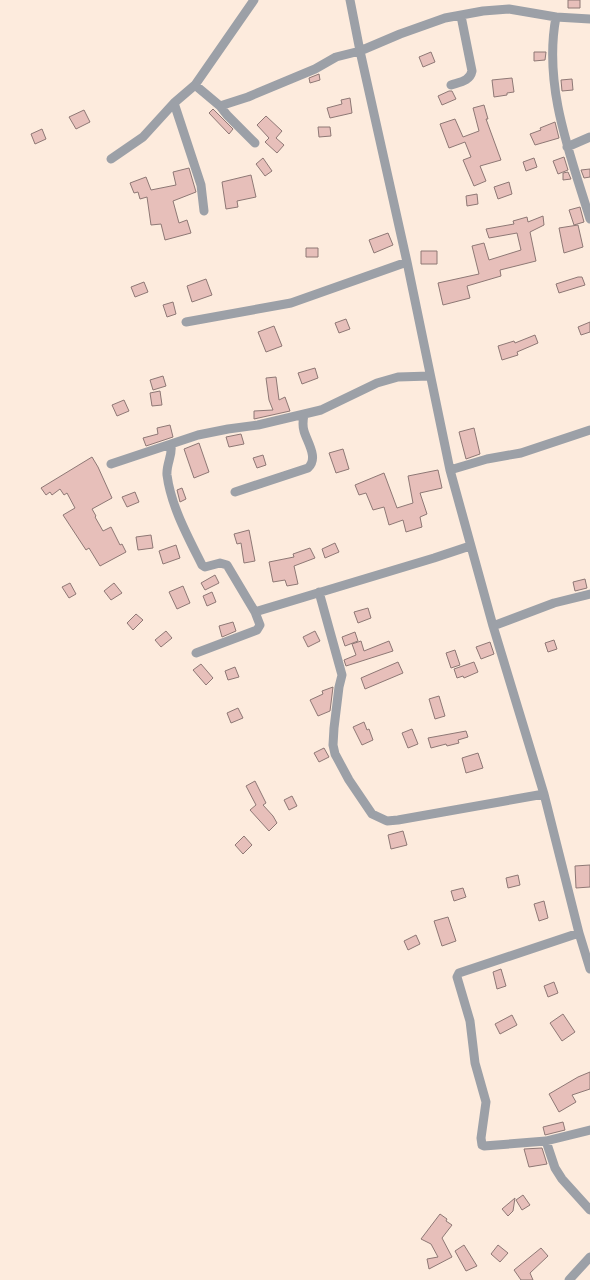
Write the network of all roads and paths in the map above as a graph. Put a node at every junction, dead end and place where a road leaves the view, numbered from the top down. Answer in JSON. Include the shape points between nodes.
{"nodes":[{"id":1,"x":254,"y":0,"type":"edge"},
{"id":2,"x":350,"y":0,"type":"edge"},
{"id":3,"x":461,"y":16,"type":"junction"},
{"id":4,"x":556,"y":17,"type":"junction"},
{"id":5,"x":590,"y":19,"type":"edge"},
{"id":6,"x":360,"y":51,"type":"junction"},
{"id":7,"x":194,"y":85,"type":"junction"},
{"id":8,"x":451,"y":85,"type":"dead end"},
{"id":9,"x":174,"y":103,"type":"junction"},
{"id":10,"x":220,"y":106,"type":"junction"},
{"id":11,"x":590,"y":137,"type":"edge"},
{"id":12,"x":255,"y":143,"type":"dead end"},
{"id":13,"x":568,"y":147,"type":"junction"},
{"id":14,"x":111,"y":160,"type":"dead end"},
{"id":15,"x":204,"y":211,"type":"dead end"},
{"id":16,"x":590,"y":219,"type":"edge"},
{"id":17,"x":407,"y":262,"type":"junction"},
{"id":18,"x":186,"y":322,"type":"dead end"},
{"id":19,"x":430,"y":376,"type":"junction"},
{"id":20,"x":304,"y":414,"type":"junction"},
{"id":21,"x":590,"y":430,"type":"edge"},
{"id":22,"x":171,"y":444,"type":"junction"},
{"id":23,"x":111,"y":464,"type":"dead end"},
{"id":24,"x":450,"y":470,"type":"junction"},
{"id":25,"x":235,"y":492,"type":"dead end"},
{"id":26,"x":470,"y":546,"type":"junction"},
{"id":27,"x":319,"y":592,"type":"junction"},
{"id":28,"x":590,"y":594,"type":"edge"},
{"id":29,"x":255,"y":612,"type":"junction"},
{"id":30,"x":493,"y":626,"type":"junction"},
{"id":31,"x":196,"y":653,"type":"dead end"},
{"id":32,"x":544,"y":794,"type":"junction"},
{"id":33,"x":579,"y":933,"type":"junction"},
{"id":34,"x":590,"y":969,"type":"edge"},
{"id":35,"x":590,"y":1130,"type":"edge"},
{"id":36,"x":546,"y":1141,"type":"junction"},
{"id":37,"x":590,"y":1210,"type":"edge"},
{"id":38,"x":590,"y":1257,"type":"edge"},
{"id":39,"x":569,"y":1280,"type":"edge"}],
"edges":[{"from":1,"to":7,"type":"street"},
{"from":2,"to":6,"type":"street"},
{"from":3,"to":4,"type":"street","via":[[509,9]]},
{"from":3,"to":6,"type":"street","via":[[445,18]]},
{"from":3,"to":8,"type":"street","via":[[472,71],[466,80]]},
{"from":4,"to":5,"type":"street"},
{"from":4,"to":13,"type":"street","via":[[552,39],[554,87]]},
{"from":6,"to":10,"type":"street","via":[[336,57],[315,69]]},
{"from":6,"to":17,"type":"street"},
{"from":7,"to":9,"type":"street"},
{"from":7,"to":10,"type":"street"},
{"from":9,"to":14,"type":"street","via":[[143,137]]},
{"from":9,"to":15,"type":"street","via":[[201,185]]},
{"from":10,"to":12,"type":"street"},
{"from":11,"to":13,"type":"street"},
{"from":13,"to":16,"type":"street"},
{"from":17,"to":18,"type":"street","via":[[291,303]]},
{"from":17,"to":19,"type":"street"},
{"from":19,"to":20,"type":"street","via":[[398,377],[377,383],[321,410]]},
{"from":19,"to":24,"type":"street"},
{"from":20,"to":22,"type":"street","via":[[228,428]]},
{"from":20,"to":25,"type":"street","via":[[303,428],[313,459],[311,465]]},
{"from":21,"to":24,"type":"street","via":[[521,453]]},
{"from":22,"to":23,"type":"street"},
{"from":22,"to":29,"type":"street","via":[[167,468],[171,496],[200,561],[205,567],[220,563],[227,565]]},
{"from":24,"to":26,"type":"street"},
{"from":26,"to":27,"type":"street"},
{"from":26,"to":30,"type":"street"},
{"from":27,"to":29,"type":"street"},
{"from":27,"to":32,"type":"street","via":[[342,675],[338,687],[334,749],[349,780],[372,814],[387,821],[398,820]]},
{"from":28,"to":30,"type":"street","via":[[554,603]]},
{"from":29,"to":31,"type":"street","via":[[260,625],[257,630]]},
{"from":30,"to":32,"type":"street"},
{"from":32,"to":33,"type":"street"},
{"from":33,"to":34,"type":"street"},
{"from":33,"to":36,"type":"street","via":[[457,975],[486,1102],[482,1145]]},
{"from":35,"to":36,"type":"street"},
{"from":36,"to":37,"type":"street","via":[[562,1179]]},
{"from":38,"to":39,"type":"street"}]}
